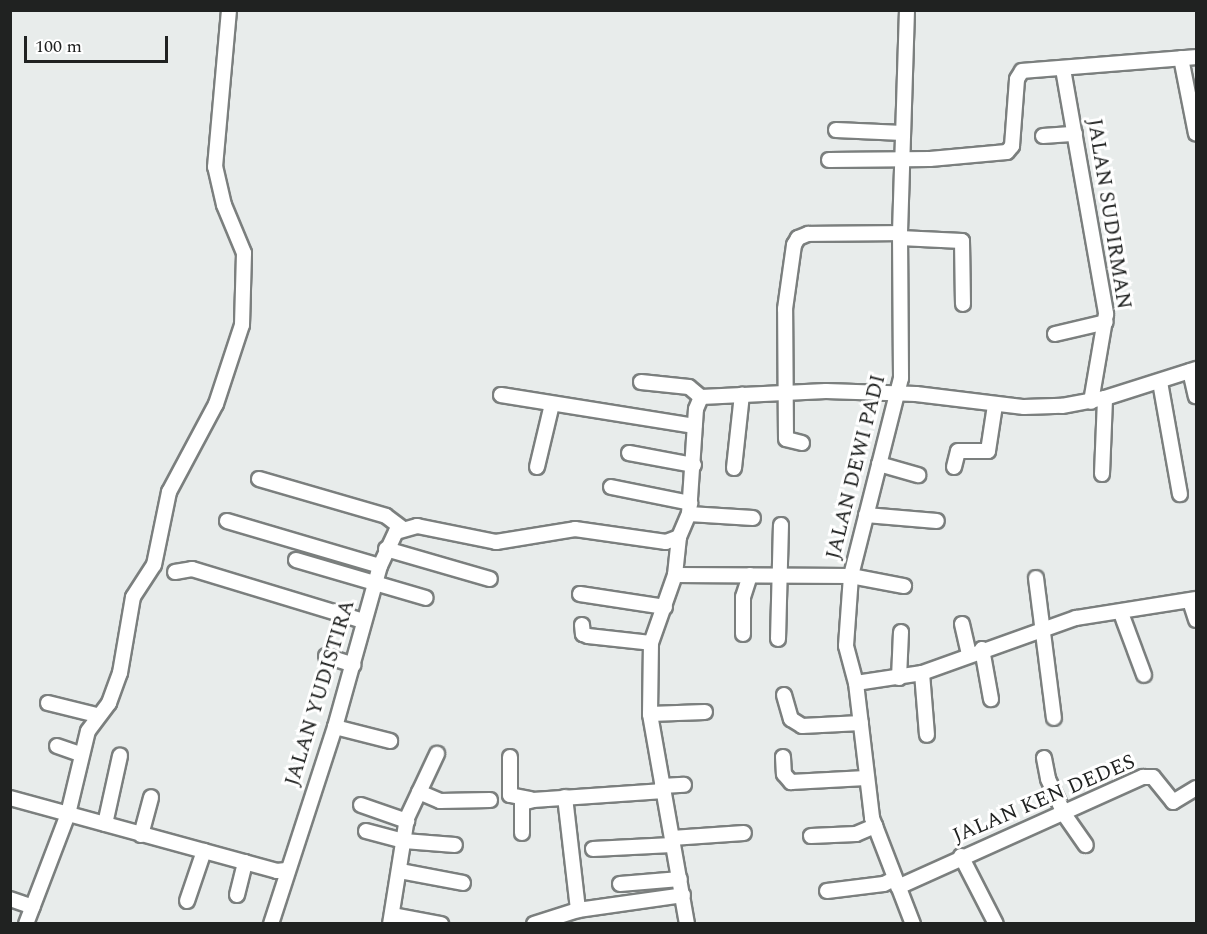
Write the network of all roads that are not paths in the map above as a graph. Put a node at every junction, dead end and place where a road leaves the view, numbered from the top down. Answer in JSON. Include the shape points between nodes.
{"nodes":[{"id":1,"x":229,"y":10,"type":"edge"},
{"id":2,"x":907,"y":10,"type":"edge"},
{"id":3,"x":1197,"y":57,"type":"edge"},
{"id":4,"x":1180,"y":58,"type":"junction"},
{"id":5,"x":1063,"y":69,"type":"junction"},
{"id":6,"x":836,"y":130,"type":"dead end"},
{"id":7,"x":903,"y":133,"type":"junction"},
{"id":8,"x":1075,"y":134,"type":"junction"},
{"id":9,"x":1197,"y":134,"type":"edge"},
{"id":10,"x":1043,"y":136,"type":"dead end"},
{"id":11,"x":902,"y":159,"type":"junction"},
{"id":12,"x":829,"y":160,"type":"dead end"},
{"id":13,"x":900,"y":236,"type":"junction"},
{"id":14,"x":963,"y":304,"type":"dead end"},
{"id":15,"x":1106,"y":322,"type":"junction"},
{"id":16,"x":1055,"y":334,"type":"dead end"},
{"id":17,"x":1193,"y":370,"type":"edge"},
{"id":18,"x":641,"y":382,"type":"dead end"},
{"id":19,"x":1160,"y":382,"type":"junction"},
{"id":20,"x":742,"y":394,"type":"junction"},
{"id":21,"x":785,"y":394,"type":"junction"},
{"id":22,"x":898,"y":394,"type":"junction"},
{"id":23,"x":501,"y":395,"type":"dead end"},
{"id":24,"x":1197,"y":396,"type":"edge"},
{"id":25,"x":701,"y":397,"type":"junction"},
{"id":26,"x":1106,"y":398,"type":"junction"},
{"id":27,"x":1091,"y":402,"type":"junction"},
{"id":28,"x":552,"y":404,"type":"junction"},
{"id":29,"x":995,"y":405,"type":"junction"},
{"id":30,"x":695,"y":426,"type":"junction"},
{"id":31,"x":802,"y":443,"type":"dead end"},
{"id":32,"x":629,"y":453,"type":"dead end"},
{"id":33,"x":879,"y":464,"type":"junction"},
{"id":34,"x":694,"y":465,"type":"junction"},
{"id":35,"x":537,"y":467,"type":"dead end"},
{"id":36,"x":954,"y":467,"type":"dead end"},
{"id":37,"x":734,"y":468,"type":"dead end"},
{"id":38,"x":1102,"y":474,"type":"dead end"},
{"id":39,"x":918,"y":475,"type":"dead end"},
{"id":40,"x":259,"y":479,"type":"dead end"},
{"id":41,"x":611,"y":487,"type":"dead end"},
{"id":42,"x":1180,"y":494,"type":"dead end"},
{"id":43,"x":689,"y":508,"type":"junction"},
{"id":44,"x":866,"y":515,"type":"junction"},
{"id":45,"x":753,"y":518,"type":"dead end"},
{"id":46,"x":227,"y":521,"type":"dead end"},
{"id":47,"x":938,"y":521,"type":"dead end"},
{"id":48,"x":781,"y":525,"type":"dead end"},
{"id":49,"x":402,"y":528,"type":"junction"},
{"id":50,"x":679,"y":537,"type":"junction"},
{"id":51,"x":386,"y":549,"type":"junction"},
{"id":52,"x":296,"y":560,"type":"dead end"},
{"id":53,"x":380,"y":566,"type":"junction"},
{"id":54,"x":175,"y":572,"type":"dead end"},
{"id":55,"x":779,"y":574,"type":"junction"},
{"id":56,"x":675,"y":575,"type":"junction"},
{"id":57,"x":750,"y":575,"type":"junction"},
{"id":58,"x":851,"y":576,"type":"junction"},
{"id":59,"x":1036,"y":578,"type":"dead end"},
{"id":60,"x":490,"y":579,"type":"dead end"},
{"id":61,"x":375,"y":583,"type":"junction"},
{"id":62,"x":904,"y":585,"type":"dead end"},
{"id":63,"x":580,"y":594,"type":"dead end"},
{"id":64,"x":426,"y":598,"type":"dead end"},
{"id":65,"x":1193,"y":600,"type":"edge"},
{"id":66,"x":665,"y":608,"type":"junction"},
{"id":67,"x":1120,"y":613,"type":"junction"},
{"id":68,"x":1197,"y":620,"type":"edge"},
{"id":69,"x":363,"y":621,"type":"junction"},
{"id":70,"x":962,"y":624,"type":"dead end"},
{"id":71,"x":582,"y":625,"type":"dead end"},
{"id":72,"x":1044,"y":627,"type":"junction"},
{"id":73,"x":901,"y":632,"type":"dead end"},
{"id":74,"x":743,"y":634,"type":"dead end"},
{"id":75,"x":778,"y":639,"type":"dead end"},
{"id":76,"x":651,"y":643,"type":"junction"},
{"id":77,"x":976,"y":651,"type":"junction"},
{"id":78,"x":326,"y":656,"type":"dead end"},
{"id":79,"x":354,"y":664,"type":"junction"},
{"id":80,"x":922,"y":673,"type":"junction"},
{"id":81,"x":1144,"y":675,"type":"dead end"},
{"id":82,"x":900,"y":678,"type":"junction"},
{"id":83,"x":856,"y":683,"type":"junction"},
{"id":84,"x":784,"y":695,"type":"dead end"},
{"id":85,"x":991,"y":699,"type":"dead end"},
{"id":86,"x":48,"y":703,"type":"dead end"},
{"id":87,"x":705,"y":712,"type":"dead end"},
{"id":88,"x":650,"y":714,"type":"junction"},
{"id":89,"x":97,"y":715,"type":"junction"},
{"id":90,"x":1054,"y":718,"type":"dead end"},
{"id":91,"x":861,"y":723,"type":"junction"},
{"id":92,"x":335,"y":727,"type":"junction"},
{"id":93,"x":927,"y":735,"type":"dead end"},
{"id":94,"x":390,"y":741,"type":"dead end"},
{"id":95,"x":57,"y":747,"type":"dead end"},
{"id":96,"x":80,"y":754,"type":"junction"},
{"id":97,"x":437,"y":754,"type":"dead end"},
{"id":98,"x":120,"y":756,"type":"dead end"},
{"id":99,"x":510,"y":757,"type":"dead end"},
{"id":100,"x":783,"y":757,"type":"dead end"},
{"id":101,"x":1044,"y":758,"type":"dead end"},
{"id":102,"x":866,"y":778,"type":"junction"},
{"id":103,"x":684,"y":785,"type":"dead end"},
{"id":104,"x":663,"y":788,"type":"junction"},
{"id":105,"x":1197,"y":788,"type":"edge"},
{"id":106,"x":419,"y":792,"type":"junction"},
{"id":107,"x":151,"y":797,"type":"dead end"},
{"id":108,"x":565,"y":797,"type":"junction"},
{"id":109,"x":10,"y":798,"type":"edge"},
{"id":110,"x":490,"y":800,"type":"dead end"},
{"id":111,"x":533,"y":800,"type":"junction"},
{"id":112,"x":362,"y":805,"type":"dead end"},
{"id":113,"x":68,"y":814,"type":"junction"},
{"id":114,"x":1064,"y":814,"type":"junction"},
{"id":115,"x":406,"y":821,"type":"junction"},
{"id":116,"x":105,"y":824,"type":"junction"},
{"id":117,"x":875,"y":826,"type":"junction"},
{"id":118,"x":366,"y":831,"type":"dead end"},
{"id":119,"x":522,"y":833,"type":"dead end"},
{"id":120,"x":744,"y":833,"type":"dead end"},
{"id":121,"x":141,"y":835,"type":"junction"},
{"id":122,"x":811,"y":836,"type":"dead end"},
{"id":123,"x":404,"y":841,"type":"junction"},
{"id":124,"x":672,"y":842,"type":"junction"},
{"id":125,"x":455,"y":845,"type":"dead end"},
{"id":126,"x":1086,"y":845,"type":"dead end"},
{"id":127,"x":593,"y":849,"type":"dead end"},
{"id":128,"x":204,"y":851,"type":"junction"},
{"id":129,"x":961,"y":856,"type":"junction"},
{"id":130,"x":245,"y":862,"type":"junction"},
{"id":131,"x":286,"y":870,"type":"junction"},
{"id":132,"x":400,"y":871,"type":"junction"},
{"id":133,"x":680,"y":879,"type":"junction"},
{"id":134,"x":463,"y":883,"type":"dead end"},
{"id":135,"x":896,"y":883,"type":"junction"},
{"id":136,"x":620,"y":884,"type":"dead end"},
{"id":137,"x":827,"y":891,"type":"dead end"},
{"id":138,"x":237,"y":895,"type":"dead end"},
{"id":139,"x":683,"y":896,"type":"junction"},
{"id":140,"x":10,"y":899,"type":"edge"},
{"id":141,"x":187,"y":902,"type":"dead end"},
{"id":142,"x":33,"y":907,"type":"junction"},
{"id":143,"x":578,"y":910,"type":"junction"},
{"id":144,"x":391,"y":919,"type":"edge"},
{"id":145,"x":26,"y":924,"type":"edge"},
{"id":146,"x":272,"y":924,"type":"edge"},
{"id":147,"x":441,"y":924,"type":"edge"},
{"id":148,"x":534,"y":924,"type":"edge"},
{"id":149,"x":687,"y":924,"type":"edge"},
{"id":150,"x":913,"y":924,"type":"edge"},
{"id":151,"x":996,"y":924,"type":"edge"}],
"edges":[{"from":1,"to":89,"type":"street","via":[[215,167],[224,205],[244,253],[242,325],[216,404],[169,492],[154,565],[133,597],[120,674],[109,703]]},
{"from":2,"to":7,"type":"street","name":"JALAN DEWI PADI"},
{"from":3,"to":4,"type":"street"},
{"from":4,"to":5,"type":"street"},
{"from":4,"to":9,"type":"street"},
{"from":5,"to":8,"type":"street","name":"JALAN SUDIRMAN"},
{"from":5,"to":11,"type":"street","via":[[1018,74],[1011,146],[1007,152]]},
{"from":6,"to":7,"type":"street"},
{"from":7,"to":11,"type":"street","name":"JALAN DEWI PADI"},
{"from":8,"to":10,"type":"street"},
{"from":8,"to":15,"type":"street","name":"JALAN SUDIRMAN"},
{"from":11,"to":12,"type":"street"},
{"from":11,"to":13,"type":"street","name":"JALAN DEWI PADI"},
{"from":13,"to":14,"type":"street","via":[[962,241]]},
{"from":13,"to":21,"type":"street","via":[[808,234],[798,238],[785,309]]},
{"from":13,"to":22,"type":"street","name":"JALAN DEWI PADI"},
{"from":15,"to":16,"type":"street"},
{"from":15,"to":27,"type":"street","name":"JALAN SUDIRMAN"},
{"from":17,"to":19,"type":"street"},
{"from":17,"to":24,"type":"street"},
{"from":18,"to":25,"type":"street","via":[[689,387]]},
{"from":19,"to":26,"type":"street"},
{"from":19,"to":42,"type":"street"},
{"from":20,"to":21,"type":"street"},
{"from":20,"to":25,"type":"street"},
{"from":20,"to":37,"type":"street"},
{"from":21,"to":22,"type":"street"},
{"from":21,"to":31,"type":"street","via":[[786,441]]},
{"from":22,"to":29,"type":"street"},
{"from":22,"to":33,"type":"street","name":"JALAN DEWI PADI"},
{"from":23,"to":28,"type":"street"},
{"from":25,"to":30,"type":"street"},
{"from":26,"to":27,"type":"street"},
{"from":26,"to":38,"type":"street"},
{"from":27,"to":29,"type":"street"},
{"from":28,"to":30,"type":"street"},
{"from":28,"to":35,"type":"street"},
{"from":29,"to":36,"type":"street","via":[[988,451],[958,451]]},
{"from":30,"to":34,"type":"street"},
{"from":32,"to":34,"type":"street"},
{"from":33,"to":39,"type":"street"},
{"from":33,"to":44,"type":"street","name":"JALAN DEWI PADI"},
{"from":34,"to":43,"type":"street"},
{"from":40,"to":49,"type":"street","via":[[386,516],[397,520]]},
{"from":41,"to":43,"type":"street"},
{"from":43,"to":45,"type":"street"},
{"from":43,"to":50,"type":"street"},
{"from":44,"to":47,"type":"street"},
{"from":44,"to":58,"type":"street","name":"JALAN DEWI PADI"},
{"from":46,"to":53,"type":"street"},
{"from":48,"to":55,"type":"street"},
{"from":49,"to":50,"type":"street","via":[[427,528],[496,542],[574,529],[666,542]]},
{"from":49,"to":51,"type":"street","name":"JALAN YUDISTIRA","via":[[391,537]]},
{"from":50,"to":56,"type":"street"},
{"from":51,"to":53,"type":"street","name":"JALAN YUDISTIRA"},
{"from":51,"to":60,"type":"street"},
{"from":52,"to":61,"type":"street"},
{"from":53,"to":61,"type":"street","name":"JALAN YUDISTIRA"},
{"from":54,"to":69,"type":"street","via":[[192,569]]},
{"from":55,"to":57,"type":"street"},
{"from":55,"to":58,"type":"street"},
{"from":55,"to":75,"type":"street"},
{"from":56,"to":57,"type":"street"},
{"from":56,"to":66,"type":"street"},
{"from":57,"to":74,"type":"street","via":[[743,597]]},
{"from":58,"to":62,"type":"street"},
{"from":58,"to":83,"type":"street","name":"JALAN DEWI PADI","via":[[846,646]]},
{"from":59,"to":72,"type":"street"},
{"from":61,"to":64,"type":"street"},
{"from":61,"to":69,"type":"street","name":"JALAN YUDISTIRA"},
{"from":63,"to":66,"type":"street"},
{"from":65,"to":67,"type":"street"},
{"from":65,"to":68,"type":"street"},
{"from":66,"to":76,"type":"street"},
{"from":67,"to":72,"type":"street"},
{"from":67,"to":81,"type":"street"},
{"from":69,"to":79,"type":"street","name":"JALAN YUDISTIRA"},
{"from":70,"to":77,"type":"street"},
{"from":71,"to":76,"type":"street","via":[[583,634],[588,636]]},
{"from":72,"to":77,"type":"street"},
{"from":72,"to":90,"type":"street"},
{"from":73,"to":82,"type":"street"},
{"from":76,"to":88,"type":"street"},
{"from":77,"to":80,"type":"street"},
{"from":77,"to":85,"type":"street"},
{"from":78,"to":79,"type":"street"},
{"from":79,"to":92,"type":"street","name":"JALAN YUDISTIRA"},
{"from":80,"to":82,"type":"street"},
{"from":80,"to":93,"type":"street"},
{"from":82,"to":83,"type":"street"},
{"from":83,"to":91,"type":"street","name":"JALAN DEWI PADI"},
{"from":84,"to":91,"type":"street","via":[[791,719],[802,726]]},
{"from":86,"to":89,"type":"street"},
{"from":87,"to":88,"type":"street"},
{"from":88,"to":104,"type":"street"},
{"from":89,"to":96,"type":"street"},
{"from":91,"to":102,"type":"street","name":"JALAN DEWI PADI"},
{"from":92,"to":94,"type":"street"},
{"from":92,"to":131,"type":"street","name":"JALAN YUDISTIRA"},
{"from":95,"to":96,"type":"street"},
{"from":96,"to":113,"type":"street"},
{"from":97,"to":106,"type":"street"},
{"from":98,"to":116,"type":"street"},
{"from":99,"to":111,"type":"street","via":[[510,795]]},
{"from":100,"to":102,"type":"street","via":[[784,774],[791,782]]},
{"from":101,"to":114,"type":"street","via":[[1048,779]]},
{"from":102,"to":117,"type":"street","name":"JALAN DEWI PADI"},
{"from":103,"to":104,"type":"street"},
{"from":104,"to":108,"type":"street"},
{"from":104,"to":124,"type":"street"},
{"from":105,"to":114,"type":"street","name":"JALAN KEN DEDES","via":[[1173,802],[1148,776]]},
{"from":106,"to":110,"type":"street","via":[[440,801]]},
{"from":106,"to":115,"type":"street"},
{"from":107,"to":121,"type":"street"},
{"from":108,"to":111,"type":"street"},
{"from":108,"to":143,"type":"street"},
{"from":109,"to":113,"type":"street"},
{"from":111,"to":119,"type":"street","via":[[522,803]]},
{"from":112,"to":115,"type":"street"},
{"from":113,"to":116,"type":"street"},
{"from":113,"to":142,"type":"street"},
{"from":114,"to":126,"type":"street"},
{"from":114,"to":129,"type":"street","name":"JALAN KEN DEDES"},
{"from":115,"to":123,"type":"street"},
{"from":116,"to":121,"type":"street"},
{"from":117,"to":122,"type":"street","via":[[856,834]]},
{"from":117,"to":135,"type":"street","name":"JALAN DEWI PADI"},
{"from":118,"to":123,"type":"street"},
{"from":120,"to":124,"type":"street"},
{"from":121,"to":128,"type":"street"},
{"from":123,"to":125,"type":"street"},
{"from":123,"to":132,"type":"street"},
{"from":124,"to":127,"type":"street"},
{"from":124,"to":133,"type":"street"},
{"from":128,"to":130,"type":"street"},
{"from":128,"to":141,"type":"street"},
{"from":129,"to":135,"type":"street","name":"JALAN KEN DEDES"},
{"from":129,"to":151,"type":"street"},
{"from":130,"to":131,"type":"street"},
{"from":130,"to":138,"type":"street"},
{"from":131,"to":146,"type":"street","name":"JALAN YUDISTIRA"},
{"from":132,"to":134,"type":"street"},
{"from":132,"to":144,"type":"street"},
{"from":133,"to":136,"type":"street"},
{"from":133,"to":139,"type":"street"},
{"from":135,"to":137,"type":"street","name":"JALAN KEN DEDES"},
{"from":135,"to":150,"type":"street","name":"JALAN DEWI PADI"},
{"from":139,"to":143,"type":"street"},
{"from":139,"to":149,"type":"street"},
{"from":140,"to":142,"type":"street"},
{"from":142,"to":145,"type":"street"},
{"from":143,"to":148,"type":"street"},
{"from":144,"to":147,"type":"street"}]}
